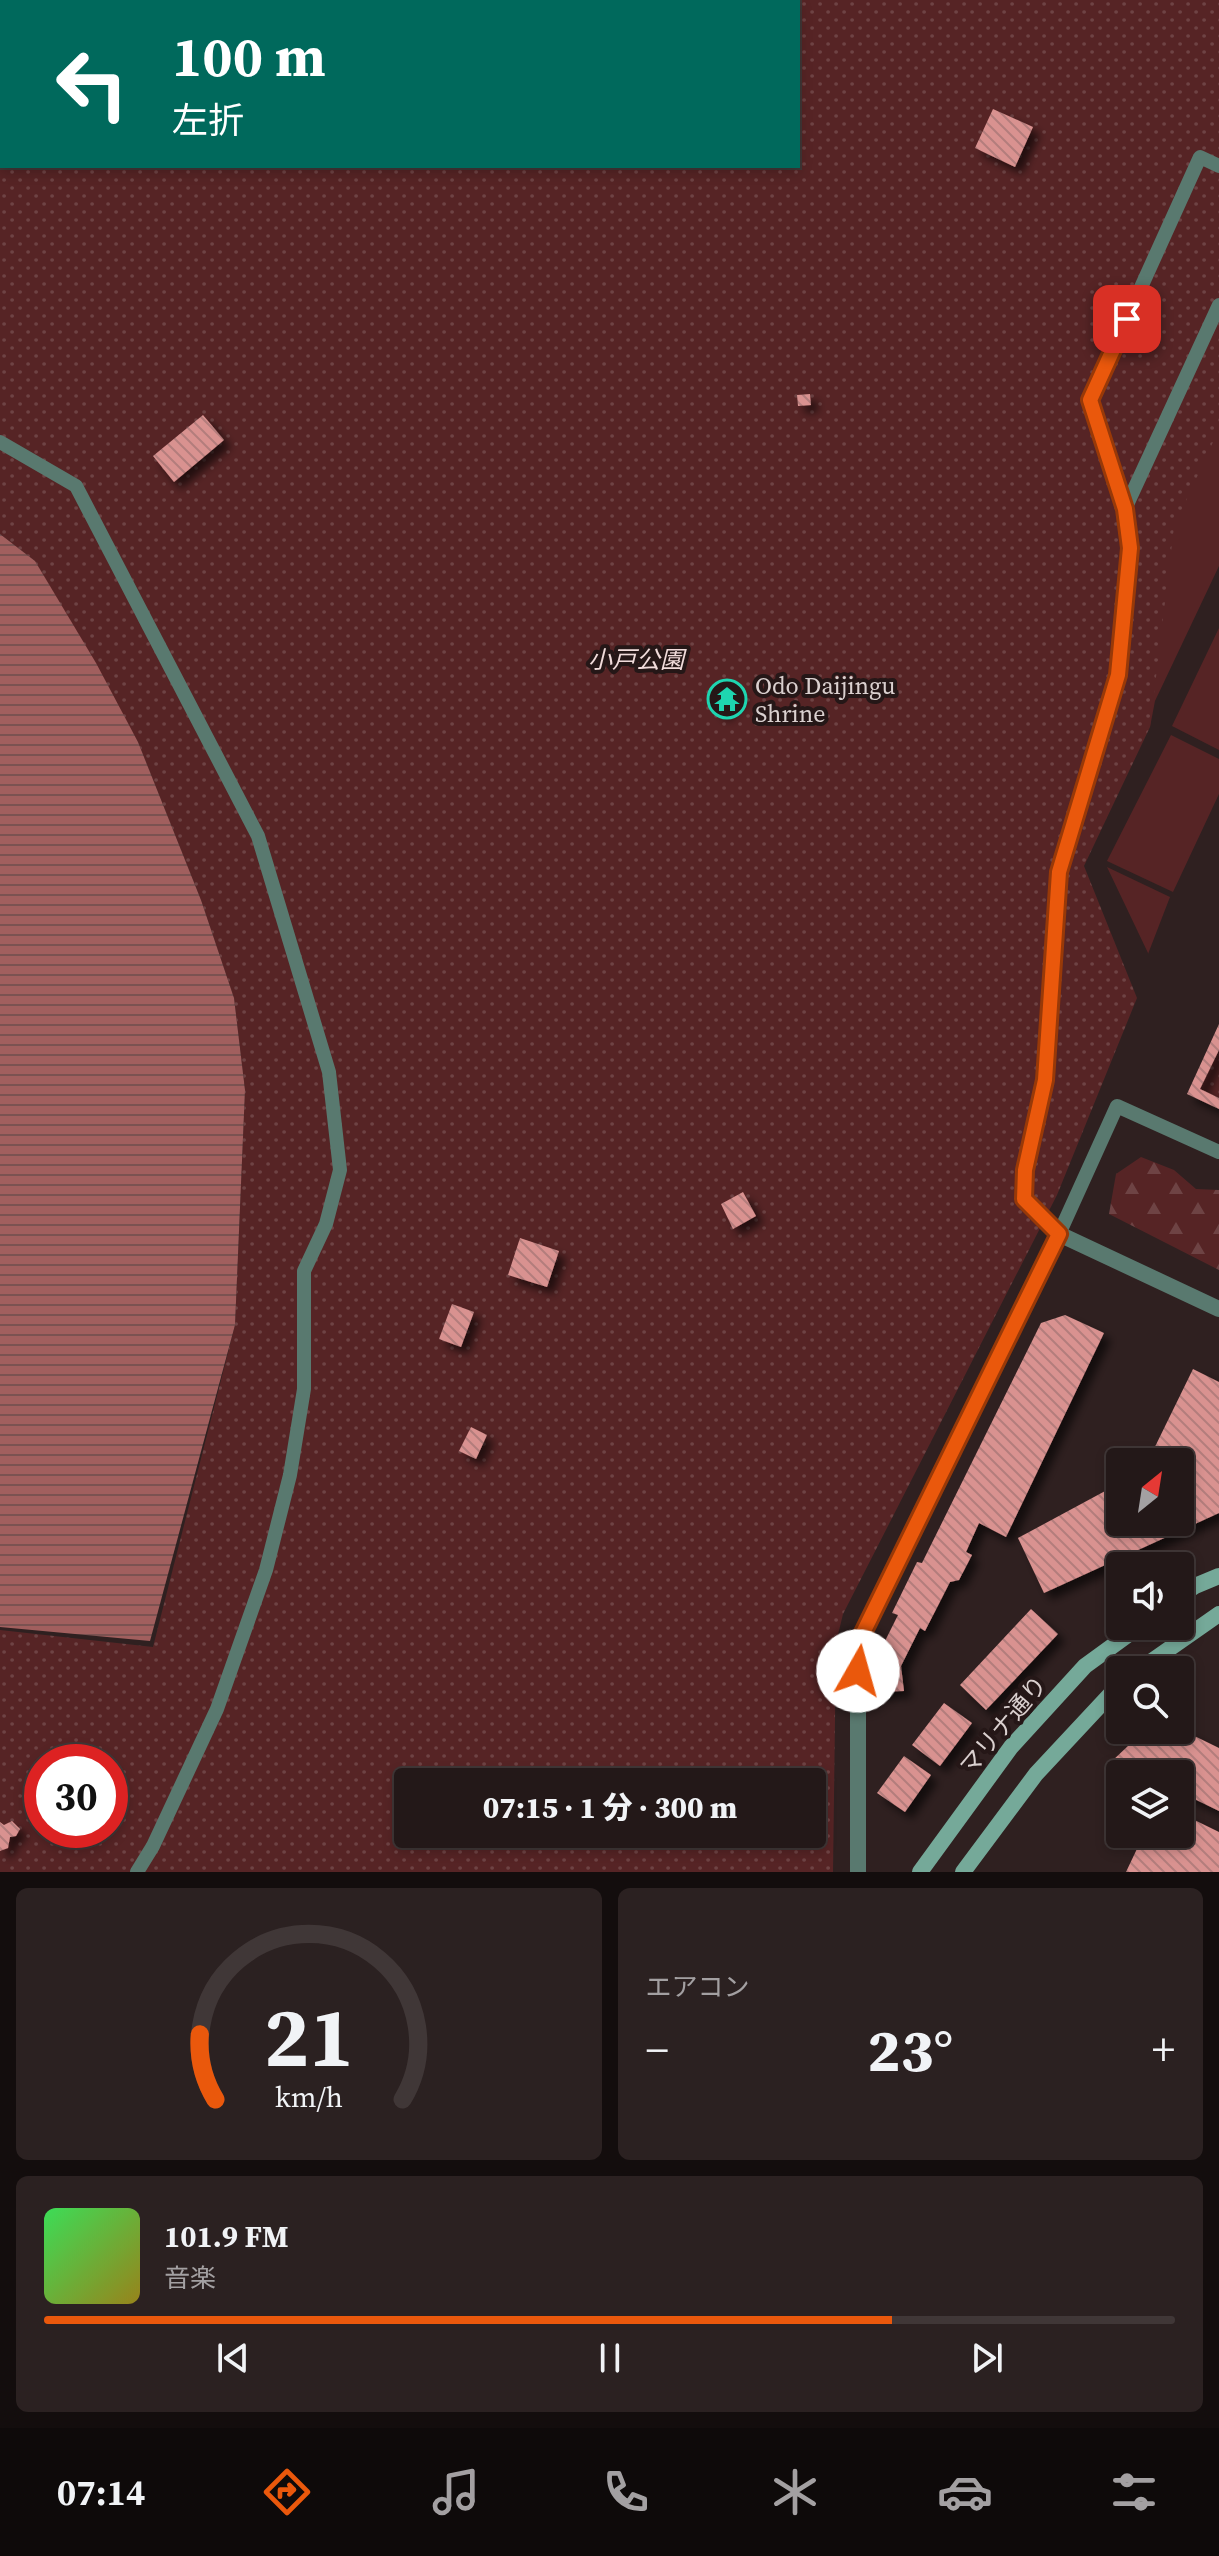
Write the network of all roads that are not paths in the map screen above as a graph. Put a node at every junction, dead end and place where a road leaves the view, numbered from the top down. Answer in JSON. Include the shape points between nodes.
{"nodes":[{"id":1,"x":1219,"y":166,"type":"edge"},
{"id":2,"x":1219,"y":305,"type":"edge"},
{"id":3,"x":0,"y":442,"type":"edge"},
{"id":4,"x":1125,"y":509,"type":"junction"},
{"id":5,"x":1219,"y":1152,"type":"edge"},
{"id":6,"x":1059,"y":1234,"type":"junction"},
{"id":7,"x":1219,"y":1309,"type":"edge"},
{"id":8,"x":1219,"y":1576,"type":"edge"},
{"id":9,"x":1194,"y":1587,"type":"edge"},
{"id":10,"x":1219,"y":1614,"type":"edge"},
{"id":11,"x":1121,"y":1640,"type":"edge"},
{"id":12,"x":1159,"y":1656,"type":"edge"},
{"id":13,"x":1106,"y":1699,"type":"edge"},
{"id":14,"x":137,"y":1872,"type":"edge"},
{"id":15,"x":858,"y":1872,"type":"edge"},
{"id":16,"x":920,"y":1872,"type":"edge"},
{"id":17,"x":963,"y":1872,"type":"edge"}],
"edges":[{"from":1,"to":4,"type":"lane","via":[[1200,157],[1090,400]]},
{"from":2,"to":4,"type":"lane"},
{"from":3,"to":14,"type":"lane","via":[[76,486],[258,836],[329,1072],[340,1170],[326,1224],[304,1271],[304,1389],[266,1570],[217,1709]]},
{"from":4,"to":6,"type":"lane","via":[[1130,548],[1118,675],[1059,872],[1045,1080],[1025,1170],[1024,1199]]},
{"from":5,"to":6,"type":"lane","via":[[1117,1106]]},
{"from":6,"to":7,"type":"street"},
{"from":6,"to":15,"type":"street","via":[[858,1643]]},
{"from":8,"to":9,"type":"street"},
{"from":10,"to":12,"type":"street"},
{"from":11,"to":16,"type":"street","name":"マリナ通り","via":[[1085,1666],[1011,1747]]},
{"from":13,"to":17,"type":"street","via":[[1036,1774]]}]}
